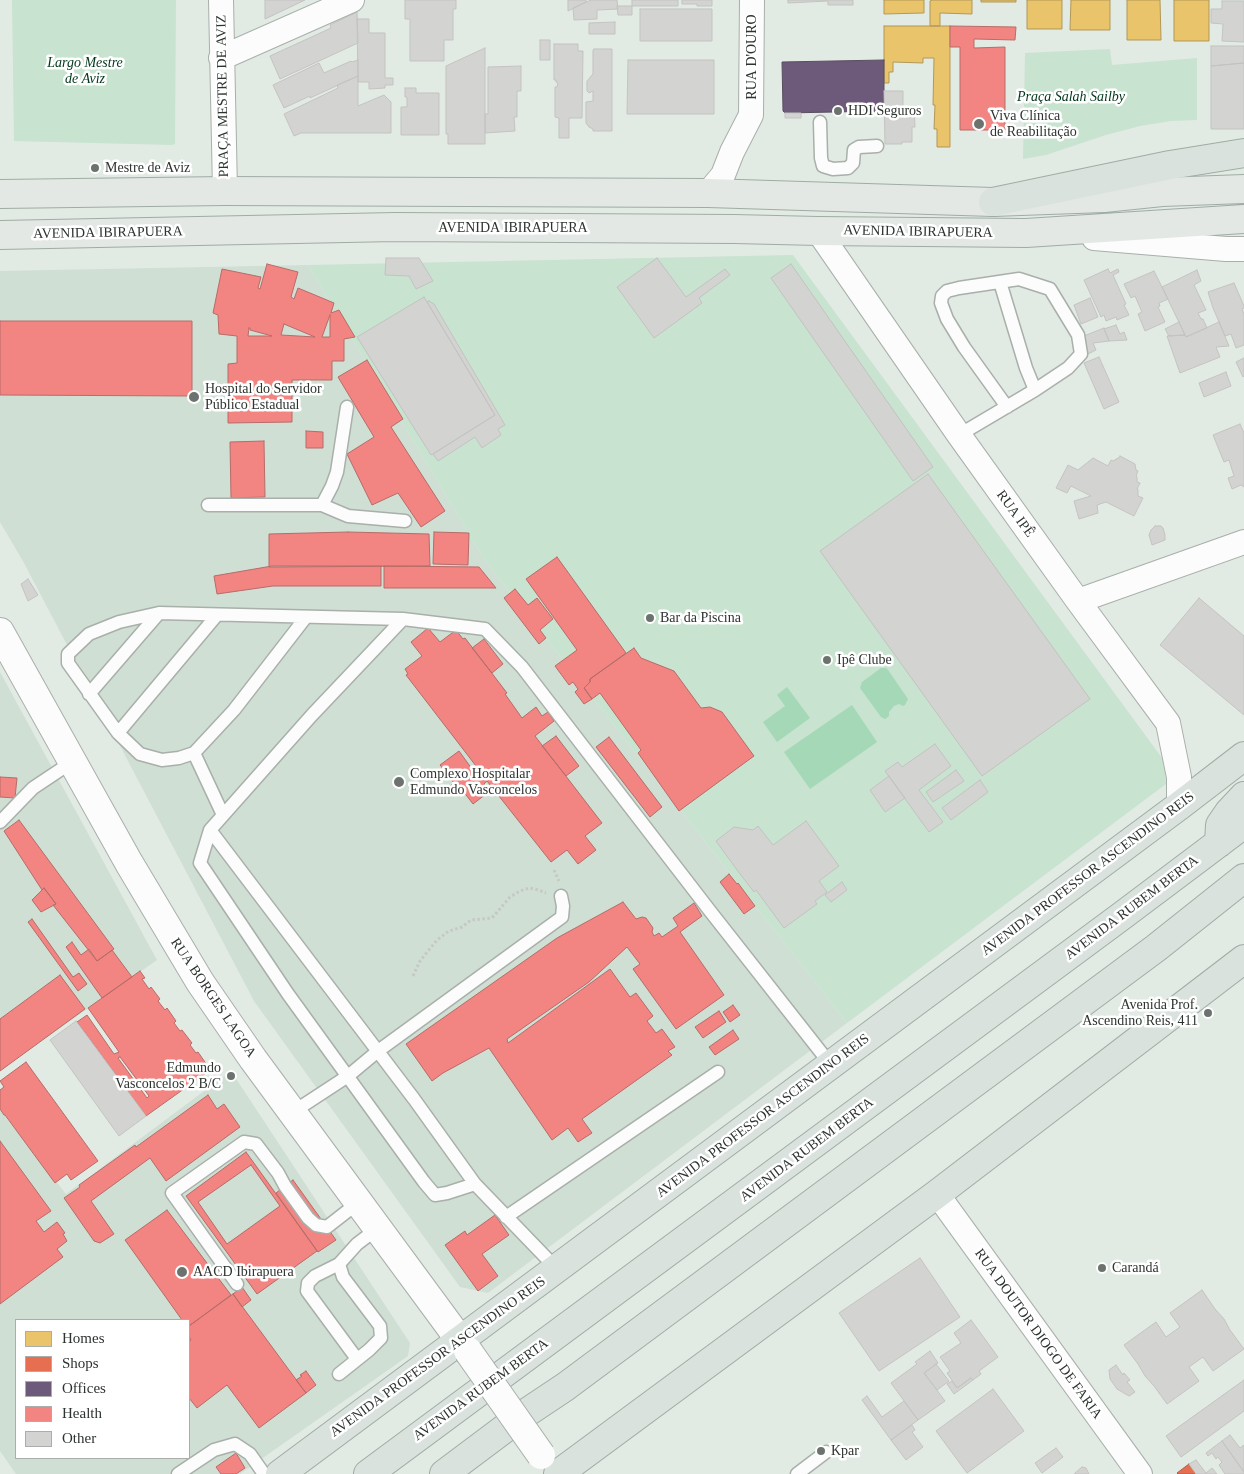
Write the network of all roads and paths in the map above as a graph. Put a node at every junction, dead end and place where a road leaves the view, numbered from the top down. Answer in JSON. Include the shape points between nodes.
{"nodes":[{"id":1,"x":221,"y":0,"type":"edge"},
{"id":2,"x":352,"y":0,"type":"edge"},
{"id":3,"x":752,"y":0,"type":"edge"},
{"id":4,"x":221,"y":58,"type":"junction"},
{"id":5,"x":820,"y":122,"type":"dead end"},
{"id":6,"x":877,"y":146,"type":"dead end"},
{"id":7,"x":1244,"y":153,"type":"edge"},
{"id":8,"x":1212,"y":159,"type":"junction"},
{"id":9,"x":1244,"y":161,"type":"edge"},
{"id":10,"x":833,"y":183,"type":"junction"},
{"id":11,"x":1244,"y":189,"type":"edge"},
{"id":12,"x":225,"y":191,"type":"junction"},
{"id":13,"x":708,"y":193,"type":"junction"},
{"id":14,"x":0,"y":194,"type":"edge"},
{"id":15,"x":994,"y":202,"type":"junction"},
{"id":16,"x":1244,"y":219,"type":"edge"},
{"id":17,"x":818,"y":232,"type":"junction"},
{"id":18,"x":1026,"y":233,"type":"junction"},
{"id":19,"x":0,"y":235,"type":"edge"},
{"id":20,"x":1244,"y":249,"type":"edge"},
{"id":21,"x":1000,"y":282,"type":"junction"},
{"id":22,"x":1035,"y":390,"type":"junction"},
{"id":23,"x":347,"y":407,"type":"dead end"},
{"id":24,"x":1007,"y":407,"type":"junction"},
{"id":25,"x":959,"y":435,"type":"junction"},
{"id":26,"x":208,"y":505,"type":"dead end"},
{"id":27,"x":322,"y":506,"type":"junction"},
{"id":28,"x":405,"y":521,"type":"dead end"},
{"id":29,"x":1244,"y":542,"type":"edge"},
{"id":30,"x":1078,"y":601,"type":"junction"},
{"id":31,"x":159,"y":613,"type":"junction"},
{"id":32,"x":217,"y":615,"type":"junction"},
{"id":33,"x":306,"y":617,"type":"junction"},
{"id":34,"x":403,"y":620,"type":"junction"},
{"id":35,"x":0,"y":632,"type":"edge"},
{"id":36,"x":89,"y":694,"type":"junction"},
{"id":37,"x":118,"y":733,"type":"junction"},
{"id":38,"x":194,"y":753,"type":"junction"},
{"id":39,"x":1244,"y":756,"type":"edge"},
{"id":40,"x":72,"y":762,"type":"junction"},
{"id":41,"x":1244,"y":796,"type":"edge"},
{"id":42,"x":1180,"y":806,"type":"junction"},
{"id":43,"x":223,"y":815,"type":"junction"},
{"id":44,"x":0,"y":822,"type":"edge"},
{"id":45,"x":1244,"y":824,"type":"edge"},
{"id":46,"x":210,"y":830,"type":"junction"},
{"id":47,"x":1219,"y":843,"type":"junction"},
{"id":48,"x":554,"y":870,"type":"dead end"},
{"id":49,"x":1244,"y":878,"type":"edge"},
{"id":50,"x":561,"y":896,"type":"junction"},
{"id":51,"x":1244,"y":959,"type":"edge"},
{"id":52,"x":413,"y":976,"type":"dead end"},
{"id":53,"x":378,"y":1051,"type":"junction"},
{"id":54,"x":831,"y":1065,"type":"junction"},
{"id":55,"x":718,"y":1072,"type":"dead end"},
{"id":56,"x":348,"y":1076,"type":"junction"},
{"id":57,"x":293,"y":1112,"type":"junction"},
{"id":58,"x":475,"y":1184,"type":"junction"},
{"id":59,"x":937,"y":1194,"type":"junction"},
{"id":60,"x":359,"y":1202,"type":"junction"},
{"id":61,"x":506,"y":1217,"type":"junction"},
{"id":62,"x":378,"y":1228,"type":"junction"},
{"id":63,"x":339,"y":1264,"type":"junction"},
{"id":64,"x":557,"y":1269,"type":"junction"},
{"id":65,"x":238,"y":1284,"type":"dead end"},
{"id":66,"x":464,"y":1346,"type":"junction"},
{"id":67,"x":357,"y":1360,"type":"junction"},
{"id":68,"x":339,"y":1374,"type":"dead end"},
{"id":69,"x":826,"y":1452,"type":"dead end"},
{"id":70,"x":551,"y":1468,"type":"edge"},
{"id":71,"x":178,"y":1474,"type":"edge"},
{"id":72,"x":264,"y":1474,"type":"edge"},
{"id":73,"x":280,"y":1474,"type":"edge"},
{"id":74,"x":368,"y":1474,"type":"edge"},
{"id":75,"x":444,"y":1474,"type":"edge"},
{"id":76,"x":797,"y":1474,"type":"edge"},
{"id":77,"x":1140,"y":1474,"type":"edge"}],
"edges":[{"from":1,"to":4,"type":"street","name":"PRAÇA MESTRE DE AVIZ"},
{"from":2,"to":4,"type":"street"},
{"from":3,"to":13,"type":"street","name":"RUA D'OURO","via":[[752,114],[724,175]]},
{"from":4,"to":12,"type":"street","name":"PRAÇA MESTRE DE AVIZ"},
{"from":5,"to":10,"type":"lane","via":[[821,158]]},
{"from":6,"to":10,"type":"lane","via":[[854,150],[853,163]]},
{"from":7,"to":8,"type":"highway"},
{"from":8,"to":9,"type":"highway"},
{"from":8,"to":15,"type":"highway"},
{"from":10,"to":13,"type":"main road"},
{"from":10,"to":15,"type":"main road"},
{"from":11,"to":15,"type":"main road"},
{"from":12,"to":13,"type":"main road"},
{"from":12,"to":14,"type":"main road"},
{"from":16,"to":18,"type":"main road","name":"AVENIDA IBIRAPUERA"},
{"from":17,"to":18,"type":"main road","name":"AVENIDA IBIRAPUERA"},
{"from":17,"to":19,"type":"main road","name":"AVENIDA IBIRAPUERA","via":[[395,227]]},
{"from":17,"to":25,"type":"street","name":"RUA IPÊ"},
{"from":18,"to":20,"type":"street"},
{"from":21,"to":22,"type":"lane"},
{"from":21,"to":22,"type":"lane","via":[[1019,279],[1050,289],[1078,335],[1081,354],[1068,368]]},
{"from":21,"to":24,"type":"lane","via":[[947,291],[941,303],[964,347]]},
{"from":22,"to":24,"type":"lane"},
{"from":23,"to":27,"type":"lane","via":[[337,472]]},
{"from":24,"to":25,"type":"lane"},
{"from":25,"to":30,"type":"street","name":"RUA IPÊ"},
{"from":26,"to":27,"type":"lane"},
{"from":27,"to":28,"type":"lane","via":[[348,516]]},
{"from":29,"to":30,"type":"street"},
{"from":30,"to":42,"type":"street","name":"RUA IPÊ","via":[[1168,723],[1179,777]]},
{"from":31,"to":32,"type":"lane"},
{"from":31,"to":36,"type":"lane"},
{"from":31,"to":36,"type":"lane","via":[[119,622],[89,634],[68,654],[68,663]]},
{"from":32,"to":33,"type":"lane"},
{"from":32,"to":37,"type":"lane"},
{"from":33,"to":34,"type":"lane"},
{"from":33,"to":38,"type":"lane","via":[[234,710]]},
{"from":34,"to":43,"type":"lane"},
{"from":34,"to":54,"type":"lane","via":[[484,629],[522,667]]},
{"from":35,"to":40,"type":"street","name":"RUA BORGES LAGOA"},
{"from":36,"to":37,"type":"lane"},
{"from":37,"to":38,"type":"lane","via":[[140,754],[162,760]]},
{"from":38,"to":43,"type":"lane"},
{"from":39,"to":42,"type":"highway","name":"AVENIDA PROFESSOR ASCENDINO REIS"},
{"from":40,"to":44,"type":"lane","via":[[33,788]]},
{"from":40,"to":57,"type":"street","name":"RUA BORGES LAGOA","via":[[200,982]]},
{"from":41,"to":47,"type":"highway","via":[[1220,825]]},
{"from":42,"to":54,"type":"highway","name":"AVENIDA PROFESSOR ASCENDINO REIS"},
{"from":43,"to":46,"type":"lane"},
{"from":45,"to":47,"type":"highway","name":"AVENIDA RUBEM BERTA"},
{"from":46,"to":53,"type":"lane"},
{"from":46,"to":56,"type":"lane","via":[[200,862],[288,994]]},
{"from":47,"to":74,"type":"highway","name":"AVENIDA RUBEM BERTA"},
{"from":48,"to":50,"type":"path"},
{"from":49,"to":75,"type":"highway","via":[[1156,948]]},
{"from":50,"to":52,"type":"path","via":[[529,888],[520,891],[510,897],[492,918],[471,920],[437,940]]},
{"from":50,"to":53,"type":"lane","via":[[562,917]]},
{"from":51,"to":59,"type":"highway"},
{"from":53,"to":56,"type":"lane"},
{"from":53,"to":58,"type":"lane"},
{"from":54,"to":64,"type":"highway","name":"AVENIDA PROFESSOR ASCENDINO REIS"},
{"from":55,"to":61,"type":"lane"},
{"from":56,"to":57,"type":"lane"},
{"from":56,"to":58,"type":"lane","via":[[435,1195]]},
{"from":57,"to":60,"type":"street","name":"RUA BORGES LAGOA"},
{"from":58,"to":61,"type":"lane"},
{"from":59,"to":70,"type":"highway"},
{"from":59,"to":77,"type":"street","name":"RUA DOUTOR DIOGO DE FARIA"},
{"from":60,"to":62,"type":"street","name":"RUA BORGES LAGOA"},
{"from":60,"to":65,"type":"lane","via":[[326,1227],[316,1225],[256,1144],[244,1142],[172,1194]]},
{"from":61,"to":64,"type":"lane"},
{"from":62,"to":63,"type":"lane"},
{"from":62,"to":66,"type":"street","name":"RUA BORGES LAGOA"},
{"from":63,"to":67,"type":"lane","via":[[343,1277],[380,1326],[381,1338]]},
{"from":63,"to":67,"type":"lane","via":[[315,1276],[308,1283],[308,1291]]},
{"from":64,"to":66,"type":"highway","name":"AVENIDA PROFESSOR ASCENDINO REIS"},
{"from":66,"to":70,"type":"street","name":"RUA BORGES LAGOA","bridge":true},
{"from":66,"to":73,"type":"highway","name":"AVENIDA PROFESSOR ASCENDINO REIS"},
{"from":67,"to":68,"type":"lane"},
{"from":69,"to":76,"type":"lane"},
{"from":71,"to":72,"type":"lane","via":[[214,1450],[235,1444],[250,1454]]}]}
